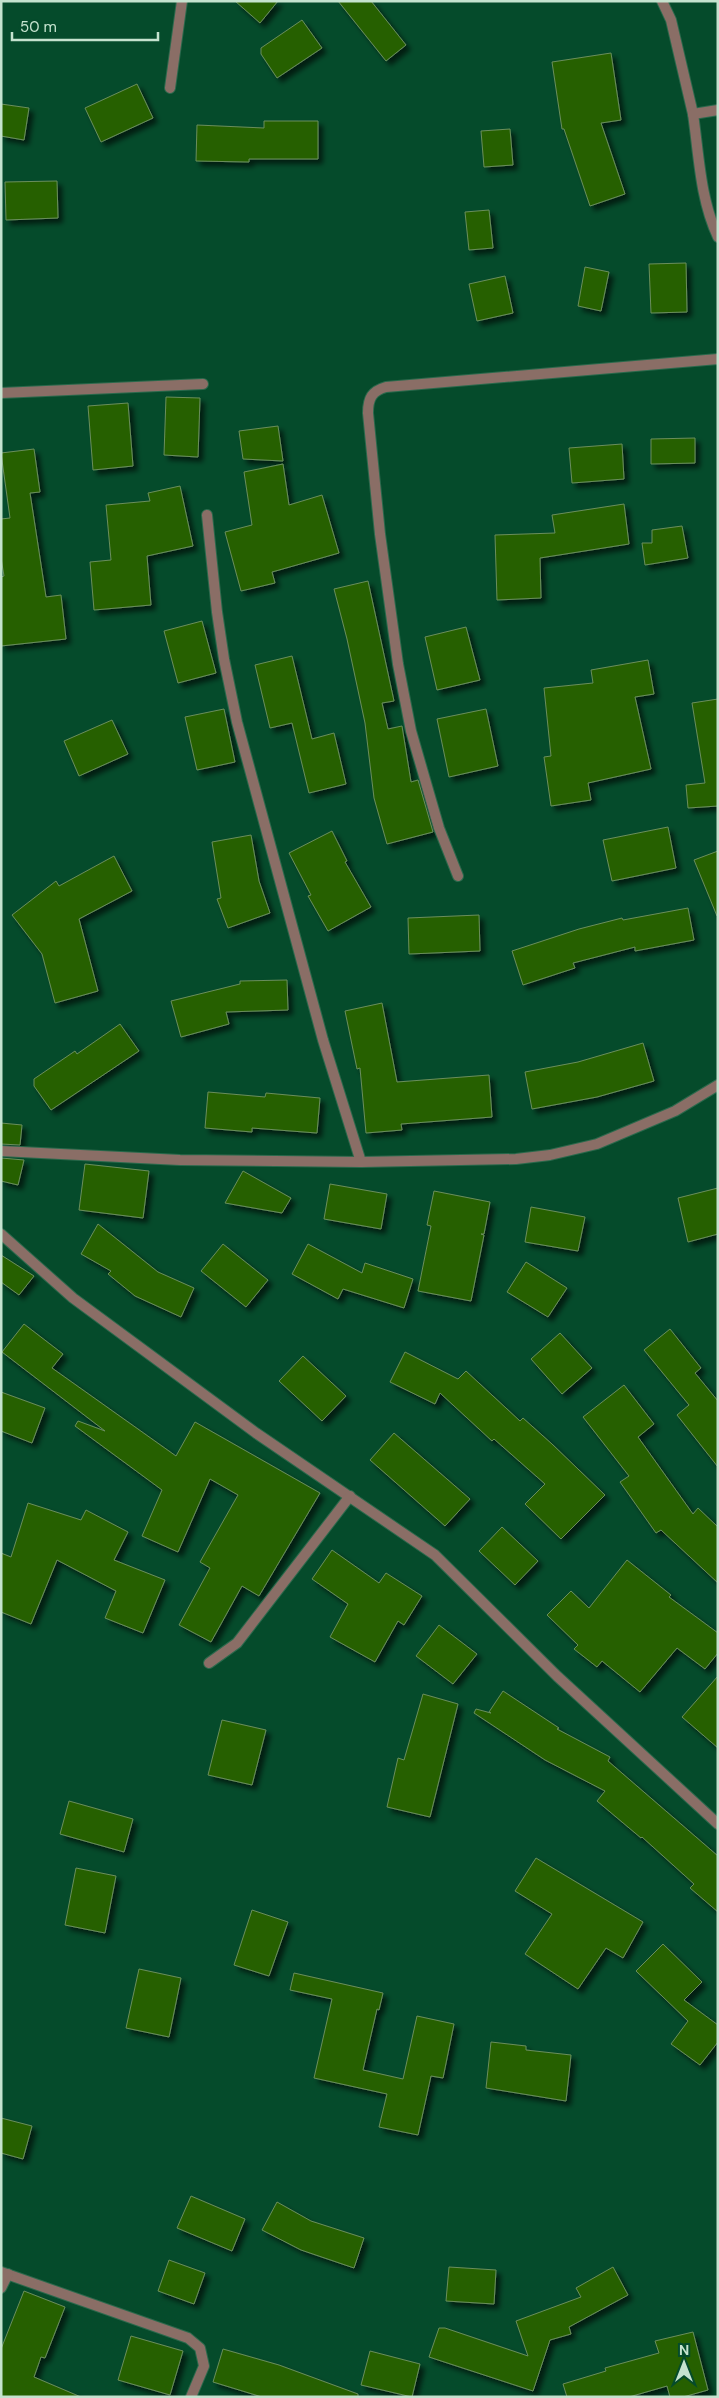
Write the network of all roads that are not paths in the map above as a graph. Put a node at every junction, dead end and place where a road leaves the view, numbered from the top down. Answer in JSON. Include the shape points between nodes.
{"nodes":[{"id":1,"x":182,"y":1,"type":"edge"},
{"id":2,"x":662,"y":1,"type":"edge"},
{"id":3,"x":170,"y":88,"type":"dead end"},
{"id":4,"x":718,"y":110,"type":"edge"},
{"id":5,"x":693,"y":114,"type":"junction"},
{"id":6,"x":718,"y":237,"type":"edge"},
{"id":7,"x":718,"y":359,"type":"edge"},
{"id":8,"x":203,"y":384,"type":"dead end"},
{"id":9,"x":1,"y":393,"type":"edge"},
{"id":10,"x":207,"y":515,"type":"dead end"},
{"id":11,"x":458,"y":876,"type":"dead end"},
{"id":12,"x":718,"y":1085,"type":"edge"},
{"id":13,"x":1,"y":1152,"type":"edge"},
{"id":14,"x":361,"y":1162,"type":"junction"},
{"id":15,"x":1,"y":1234,"type":"edge"},
{"id":16,"x":350,"y":1496,"type":"junction"},
{"id":17,"x":209,"y":1663,"type":"dead end"},
{"id":18,"x":718,"y":1824,"type":"edge"},
{"id":19,"x":4,"y":2273,"type":"edge"},
{"id":20,"x":1,"y":2288,"type":"edge"},
{"id":21,"x":191,"y":2397,"type":"edge"}],
"edges":[{"from":1,"to":3,"type":"street"},
{"from":2,"to":5,"type":"street","via":[[671,20]]},
{"from":4,"to":5,"type":"street"},
{"from":5,"to":6,"type":"street","via":[[703,194],[710,222]]},
{"from":7,"to":11,"type":"street","via":[[386,386],[371,395],[368,412],[398,664],[425,782]]},
{"from":8,"to":9,"type":"street"},
{"from":10,"to":14,"type":"street","via":[[224,659],[238,722],[323,1040]]},
{"from":12,"to":14,"type":"street","via":[[642,1127],[597,1144],[550,1155],[516,1159]]},
{"from":13,"to":14,"type":"street","via":[[180,1160]]},
{"from":15,"to":16,"type":"street","via":[[73,1298],[256,1432]]},
{"from":16,"to":17,"type":"street","via":[[238,1643]]},
{"from":16,"to":18,"type":"street","via":[[435,1555],[557,1676]]},
{"from":19,"to":20,"type":"street"},
{"from":19,"to":21,"type":"street","via":[[188,2338],[200,2348],[204,2366]]}]}
